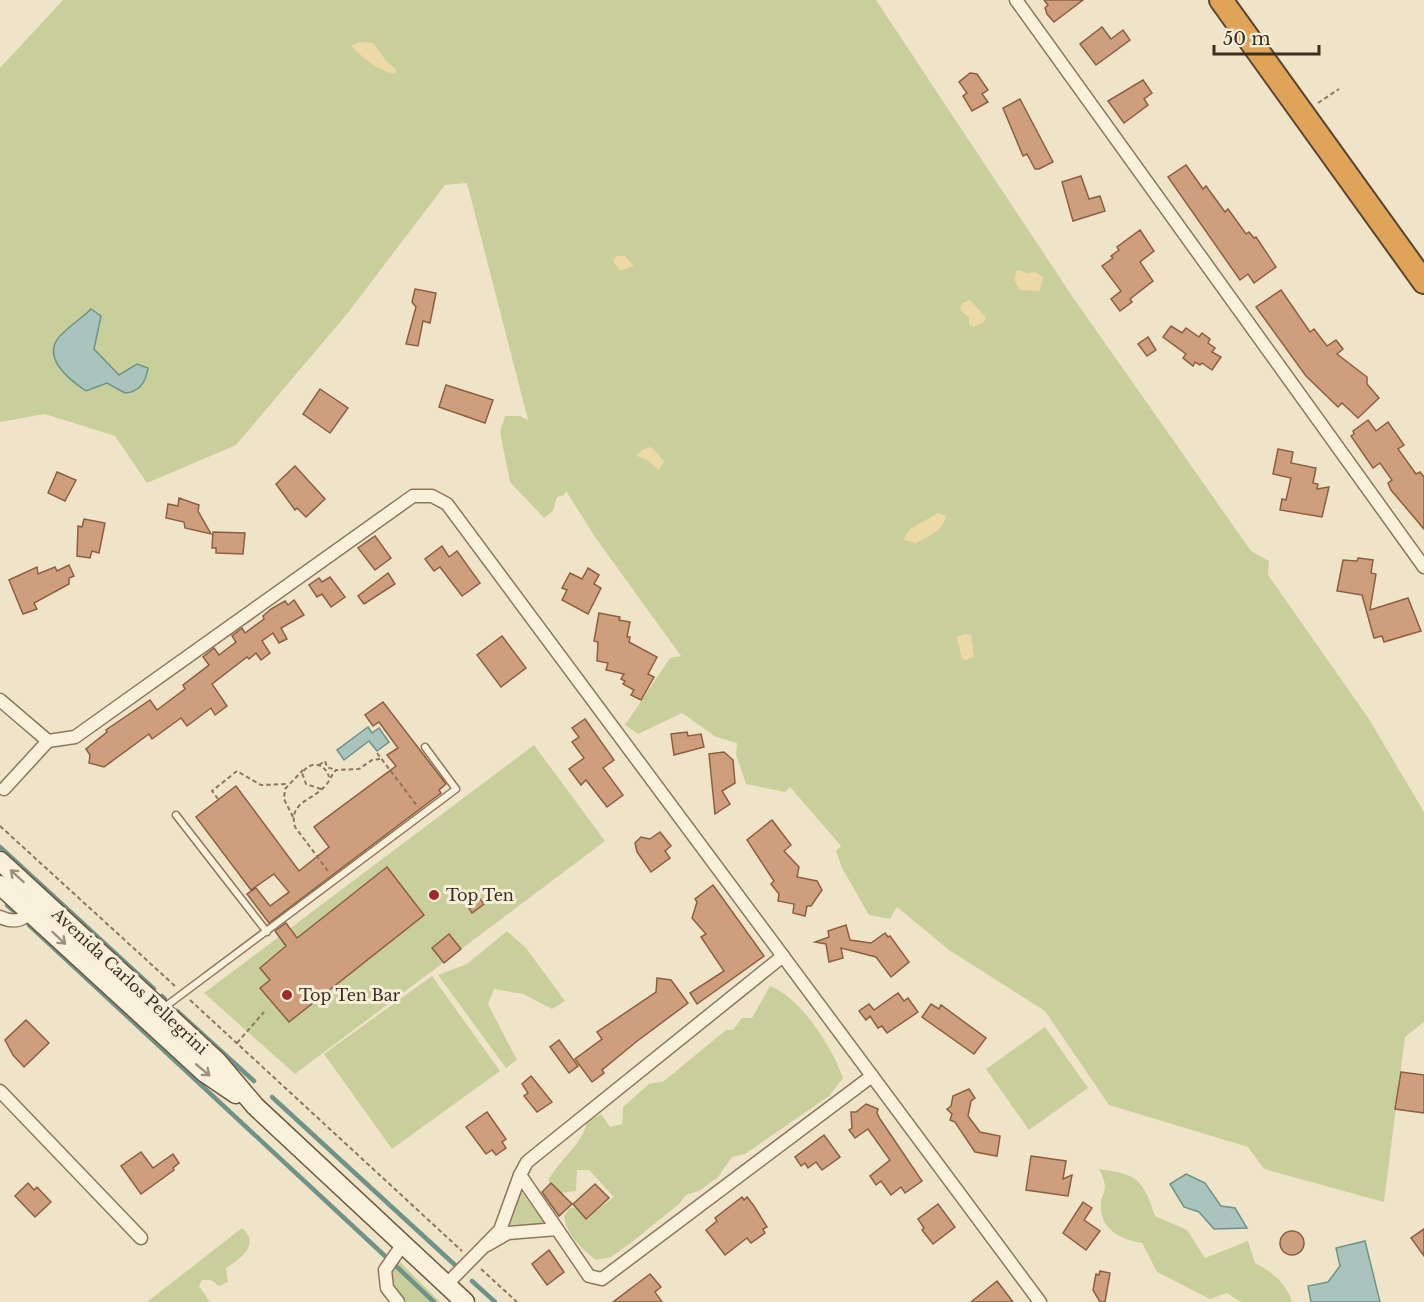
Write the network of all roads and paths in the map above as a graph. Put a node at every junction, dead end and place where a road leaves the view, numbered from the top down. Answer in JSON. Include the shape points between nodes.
{"nodes":[{"id":1,"x":1016,"y":0,"type":"edge"},
{"id":2,"x":1221,"y":0,"type":"edge"},
{"id":3,"x":1339,"y":89,"type":"dead end"},
{"id":4,"x":1304,"y":113,"type":"junction"},
{"id":5,"x":1424,"y":282,"type":"edge"},
{"id":6,"x":1424,"y":567,"type":"edge"},
{"id":7,"x":0,"y":700,"type":"edge"},
{"id":8,"x":48,"y":741,"type":"junction"},
{"id":9,"x":425,"y":747,"type":"dead end"},
{"id":10,"x":377,"y":753,"type":"dead end"},
{"id":11,"x":380,"y":759,"type":"junction"},
{"id":12,"x":326,"y":768,"type":"junction"},
{"id":13,"x":305,"y":769,"type":"junction"},
{"id":14,"x":336,"y":770,"type":"junction"},
{"id":15,"x":297,"y":775,"type":"junction"},
{"id":16,"x":302,"y":776,"type":"junction"},
{"id":17,"x":329,"y":780,"type":"junction"},
{"id":18,"x":287,"y":784,"type":"junction"},
{"id":19,"x":312,"y":787,"type":"junction"},
{"id":20,"x":4,"y":789,"type":"dead end"},
{"id":21,"x":322,"y":789,"type":"junction"},
{"id":22,"x":312,"y":795,"type":"junction"},
{"id":23,"x":218,"y":798,"type":"dead end"},
{"id":24,"x":290,"y":809,"type":"junction"},
{"id":25,"x":296,"y":809,"type":"junction"},
{"id":26,"x":424,"y":814,"type":"junction"},
{"id":27,"x":176,"y":815,"type":"dead end"},
{"id":28,"x":293,"y":819,"type":"junction"},
{"id":29,"x":0,"y":826,"type":"edge"},
{"id":30,"x":0,"y":861,"type":"edge"},
{"id":31,"x":335,"y":880,"type":"junction"},
{"id":32,"x":0,"y":885,"type":"edge"},
{"id":33,"x":37,"y":906,"type":"junction"},
{"id":34,"x":0,"y":917,"type":"edge"},
{"id":35,"x":267,"y":932,"type":"junction"},
{"id":36,"x":783,"y":956,"type":"junction"},
{"id":37,"x":182,"y":993,"type":"junction"},
{"id":38,"x":264,"y":1012,"type":"dead end"},
{"id":39,"x":155,"y":1016,"type":"junction"},
{"id":40,"x":237,"y":1043,"type":"junction"},
{"id":41,"x":872,"y":1076,"type":"junction"},
{"id":42,"x":0,"y":1091,"type":"edge"},
{"id":43,"x":520,"y":1175,"type":"junction"},
{"id":44,"x":557,"y":1229,"type":"junction"},
{"id":45,"x":141,"y":1238,"type":"dead end"},
{"id":46,"x":403,"y":1244,"type":"junction"},
{"id":47,"x":487,"y":1245,"type":"junction"},
{"id":48,"x":471,"y":1260,"type":"junction"},
{"id":49,"x":447,"y":1284,"type":"junction"},
{"id":50,"x":394,"y":1301,"type":"edge"},
{"id":51,"x":462,"y":1301,"type":"edge"},
{"id":52,"x":517,"y":1302,"type":"edge"},
{"id":53,"x":1040,"y":1302,"type":"edge"}],
"edges":[{"from":1,"to":6,"type":"street"},
{"from":2,"to":4,"type":"highway"},
{"from":3,"to":4,"type":"path"},
{"from":4,"to":5,"type":"highway"},
{"from":7,"to":8,"type":"street"},
{"from":8,"to":20,"type":"street"},
{"from":8,"to":36,"type":"street","via":[[75,737],[375,521],[413,496],[432,496],[447,504]]},
{"from":9,"to":26,"type":"lane","via":[[456,789]]},
{"from":10,"to":11,"type":"path"},
{"from":11,"to":14,"type":"path","via":[[360,769]]},
{"from":11,"to":26,"type":"path"},
{"from":12,"to":13,"type":"path","via":[[325,761]]},
{"from":12,"to":14,"type":"path"},
{"from":12,"to":17,"type":"path"},
{"from":13,"to":15,"type":"path"},
{"from":13,"to":16,"type":"path"},
{"from":14,"to":17,"type":"path"},
{"from":15,"to":16,"type":"path"},
{"from":15,"to":18,"type":"path"},
{"from":16,"to":19,"type":"path"},
{"from":17,"to":21,"type":"path"},
{"from":18,"to":23,"type":"path","via":[[261,784],[237,771],[212,791]]},
{"from":18,"to":24,"type":"path","via":[[284,799]]},
{"from":19,"to":21,"type":"path"},
{"from":19,"to":22,"type":"path"},
{"from":21,"to":22,"type":"path"},
{"from":22,"to":25,"type":"path"},
{"from":24,"to":25,"type":"path"},
{"from":24,"to":28,"type":"path"},
{"from":25,"to":28,"type":"path"},
{"from":26,"to":31,"type":"lane"},
{"from":27,"to":35,"type":"lane"},
{"from":28,"to":31,"type":"path","via":[[298,833]]},
{"from":29,"to":37,"type":"path"},
{"from":33,"to":30,"type":"main road","name":"Avenida Carlos Pellegrini","one_way":true},
{"from":31,"to":35,"type":"lane"},
{"from":32,"to":33,"type":"main road","name":"Avenida Carlos Pellegrini"},
{"from":33,"to":34,"type":"street","via":[[20,921]]},
{"from":33,"to":39,"type":"main road","name":"Avenida Carlos Pellegrini"},
{"from":35,"to":37,"type":"lane"},
{"from":36,"to":41,"type":"street"},
{"from":36,"to":43,"type":"street","via":[[527,1162]]},
{"from":37,"to":39,"type":"lane"},
{"from":37,"to":40,"type":"path"},
{"from":38,"to":40,"type":"path"},
{"from":39,"to":46,"type":"main road","name":"Avenida Carlos Pellegrini","via":[[205,1073],[255,1106]]},
{"from":40,"to":48,"type":"path"},
{"from":41,"to":44,"type":"street","via":[[602,1279],[589,1276]]},
{"from":41,"to":53,"type":"street"},
{"from":42,"to":45,"type":"street"},
{"from":43,"to":44,"type":"street"},
{"from":43,"to":47,"type":"street","via":[[500,1230]]},
{"from":44,"to":47,"type":"street","via":[[508,1233]]},
{"from":46,"to":49,"type":"main road","name":"Avenida Carlos Pellegrini"},
{"from":46,"to":50,"type":"street","via":[[385,1270],[387,1288]]},
{"from":47,"to":48,"type":"street"},
{"from":48,"to":49,"type":"street"},
{"from":48,"to":52,"type":"path"},
{"from":49,"to":51,"type":"main road","name":"Avenida Carlos Pellegrini"}]}
